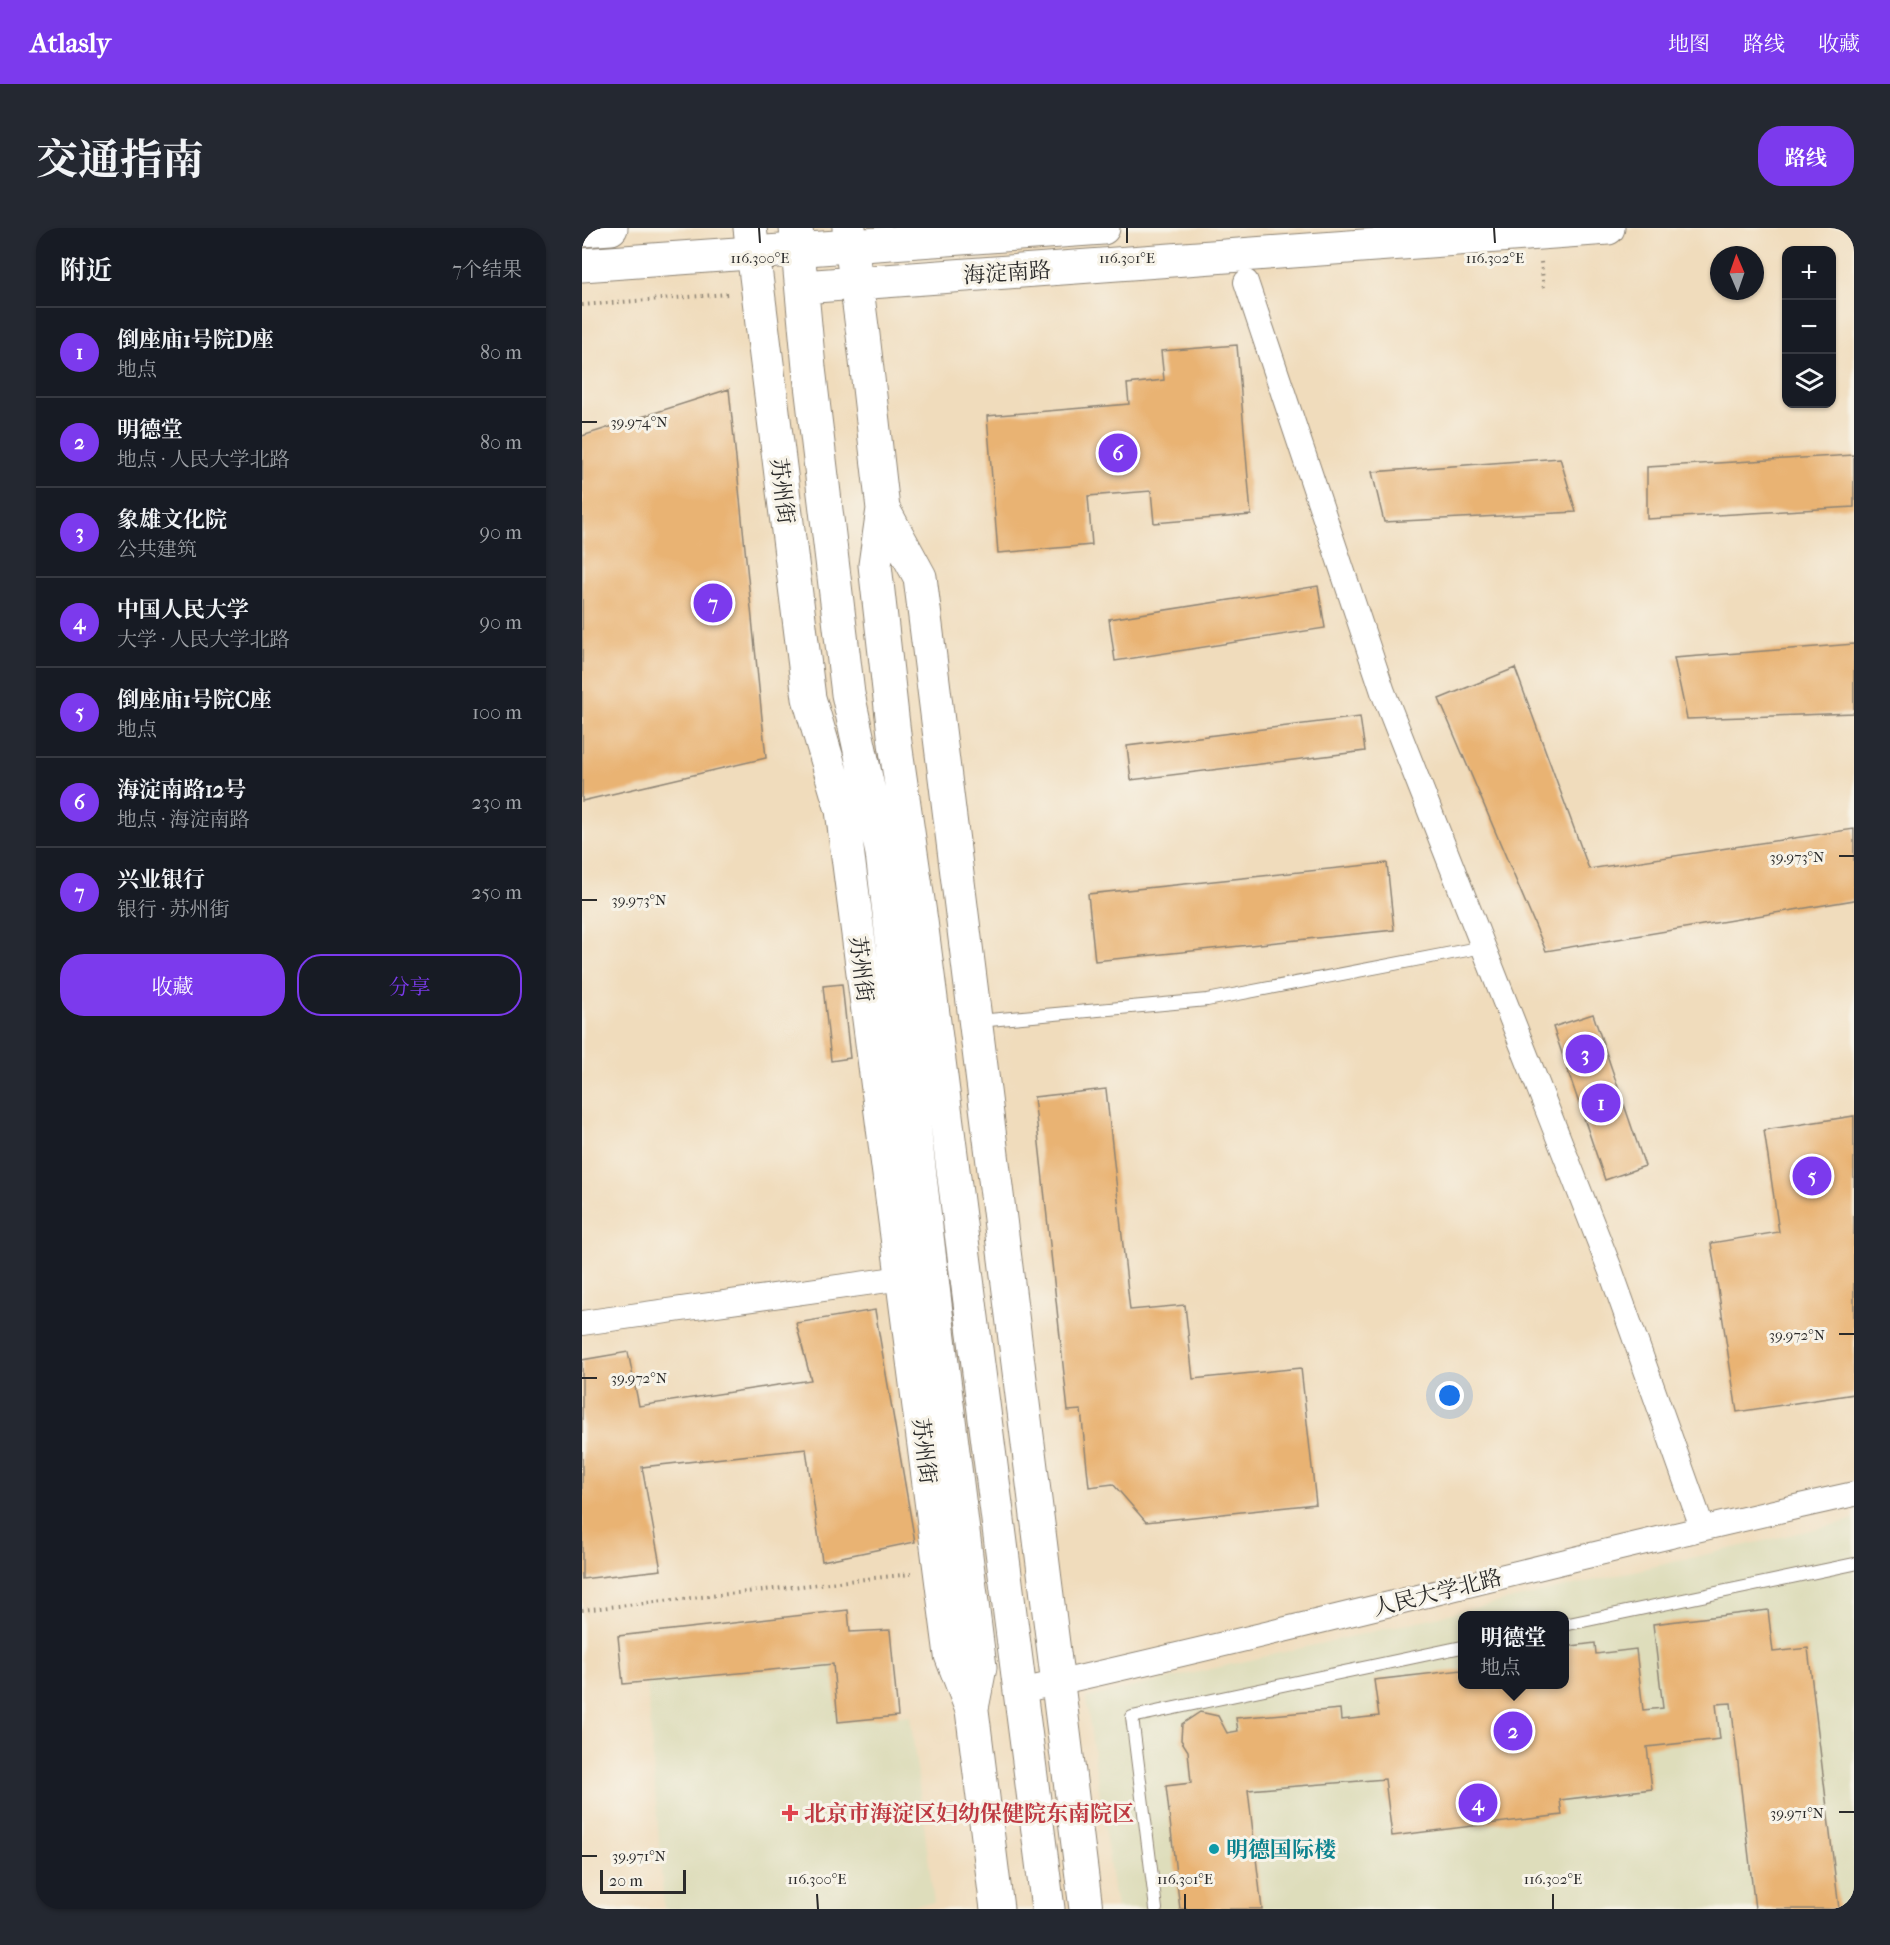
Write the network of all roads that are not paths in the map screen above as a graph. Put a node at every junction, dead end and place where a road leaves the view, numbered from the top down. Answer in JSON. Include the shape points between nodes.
{"nodes":[{"id":1,"x":611,"y":228,"type":"edge"},
{"id":2,"x":1103,"y":228,"type":"edge"},
{"id":3,"x":1608,"y":228,"type":"edge"},
{"id":4,"x":582,"y":230,"type":"edge"},
{"id":5,"x":850,"y":238,"type":"edge"},
{"id":6,"x":797,"y":239,"type":"edge"},
{"id":7,"x":752,"y":240,"type":"edge"},
{"id":8,"x":582,"y":265,"type":"edge"},
{"id":9,"x":1246,"y":282,"type":"dead end"},
{"id":10,"x":856,"y":284,"type":"junction"},
{"id":11,"x":801,"y":287,"type":"junction"},
{"id":12,"x":883,"y":509,"type":"junction"},
{"id":13,"x":1483,"y":947,"type":"junction"},
{"id":14,"x":976,"y":1021,"type":"junction"},
{"id":15,"x":902,"y":1278,"type":"junction"},
{"id":16,"x":582,"y":1323,"type":"edge"},
{"id":17,"x":1854,"y":1494,"type":"edge"},
{"id":18,"x":1702,"y":1527,"type":"junction"},
{"id":19,"x":1854,"y":1564,"type":"edge"},
{"id":20,"x":1569,"y":1624,"type":"edge"},
{"id":21,"x":1458,"y":1648,"type":"edge"},
{"id":22,"x":1059,"y":1683,"type":"junction"},
{"id":23,"x":1020,"y":1691,"type":"junction"},
{"id":24,"x":972,"y":1710,"type":"junction"},
{"id":25,"x":997,"y":1909,"type":"edge"},
{"id":26,"x":1048,"y":1909,"type":"edge"},
{"id":27,"x":1086,"y":1909,"type":"edge"},
{"id":28,"x":1156,"y":1909,"type":"edge"}],
"edges":[{"from":1,"to":4,"type":"main road"},
{"from":2,"to":5,"type":"main road","name":"海淀南路"},
{"from":3,"to":10,"type":"main road","name":"海淀南路"},
{"from":5,"to":6,"type":"main road","name":"海淀南路"},
{"from":5,"to":10,"type":"main road"},
{"from":6,"to":7,"type":"main road","name":"海淀南路"},
{"from":6,"to":11,"type":"main road","name":"苏州街"},
{"from":7,"to":8,"type":"main road","name":"海淀南路"},
{"from":7,"to":15,"type":"main road","name":"苏州街","via":[[809,698],[842,810]]},
{"from":9,"to":13,"type":"street","via":[[1383,692]]},
{"from":10,"to":11,"type":"main road","name":"海淀南路"},
{"from":10,"to":12,"type":"main road"},
{"from":11,"to":24,"type":"main road","name":"苏州街","via":[[848,694],[882,853],[979,1656]]},
{"from":12,"to":14,"type":"main road","via":[[920,577]]},
{"from":12,"to":23,"type":"main road","via":[[875,565],[895,743]]},
{"from":13,"to":14,"type":"lane","via":[[1207,1000]]},
{"from":13,"to":18,"type":"street","via":[[1610,1269]]},
{"from":14,"to":22,"type":"main road"},
{"from":15,"to":16,"type":"street"},
{"from":15,"to":24,"type":"main road","name":"苏州街","via":[[951,1655]]},
{"from":17,"to":18,"type":"street","name":"人民大学北路"},
{"from":18,"to":22,"type":"street","name":"人民大学北路"},
{"from":19,"to":20,"type":"lane"},
{"from":21,"to":28,"type":"lane","via":[[1132,1717]]},
{"from":22,"to":23,"type":"street","name":"人民大学北路"},
{"from":22,"to":27,"type":"main road"},
{"from":23,"to":26,"type":"main road"},
{"from":24,"to":25,"type":"main road","name":"苏州街"}]}
